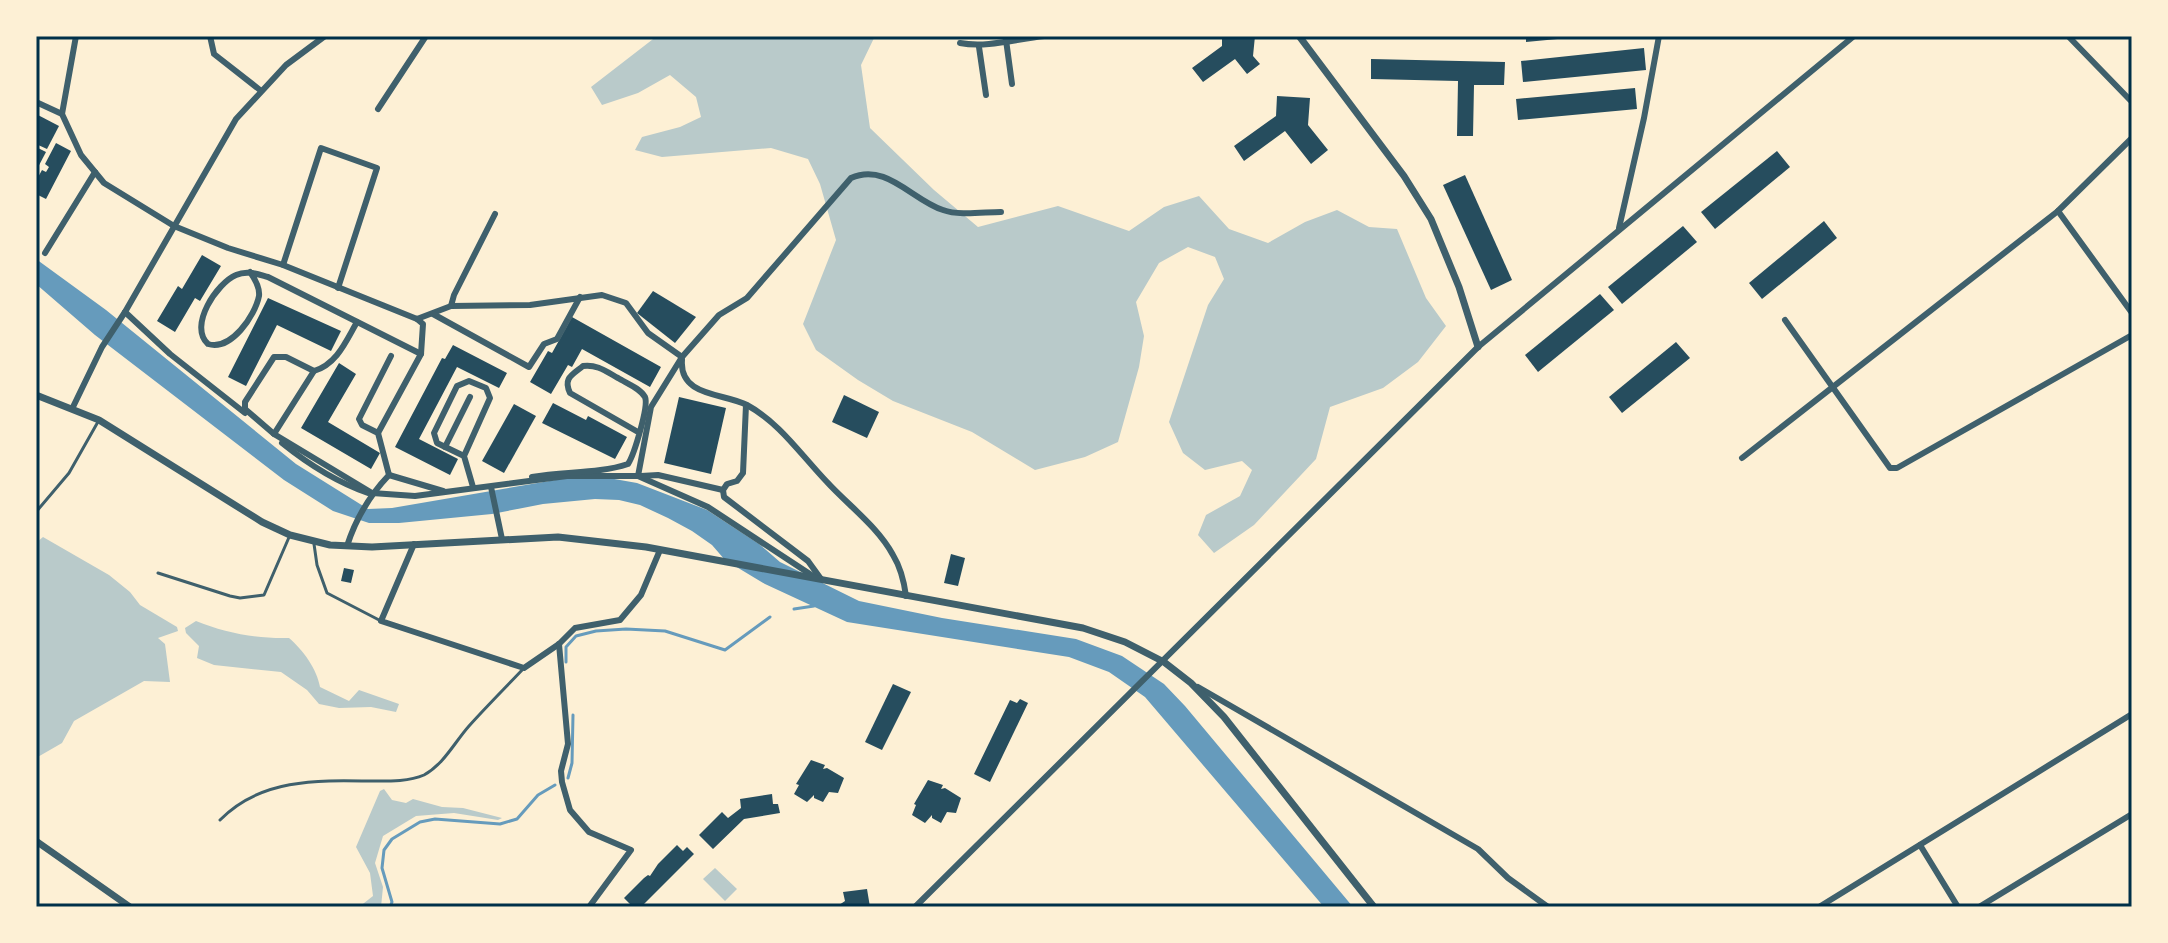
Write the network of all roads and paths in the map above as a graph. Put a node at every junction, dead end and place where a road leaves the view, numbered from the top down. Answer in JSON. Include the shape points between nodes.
{"nodes":[{"id":1,"x":76,"y":36,"type":"edge"},
{"id":2,"x":210,"y":36,"type":"edge"},
{"id":3,"x":325,"y":36,"type":"edge"},
{"id":4,"x":426,"y":36,"type":"edge"},
{"id":5,"x":1044,"y":36,"type":"edge"},
{"id":6,"x":1299,"y":36,"type":"edge"},
{"id":7,"x":1659,"y":36,"type":"edge"},
{"id":8,"x":1854,"y":36,"type":"edge"},
{"id":9,"x":2068,"y":36,"type":"edge"},
{"id":10,"x":1006,"y":40,"type":"junction"},
{"id":11,"x":960,"y":43,"type":"dead end"},
{"id":12,"x":979,"y":47,"type":"junction"},
{"id":13,"x":1012,"y":84,"type":"dead end"},
{"id":14,"x":260,"y":90,"type":"junction"},
{"id":15,"x":986,"y":95,"type":"dead end"},
{"id":16,"x":36,"y":102,"type":"edge"},
{"id":17,"x":2132,"y":102,"type":"edge"},
{"id":18,"x":378,"y":109,"type":"dead end"},
{"id":19,"x":62,"y":114,"type":"junction"},
{"id":20,"x":2132,"y":138,"type":"edge"},
{"id":21,"x":95,"y":172,"type":"junction"},
{"id":22,"x":2058,"y":211,"type":"junction"},
{"id":23,"x":1001,"y":212,"type":"dead end"},
{"id":24,"x":495,"y":214,"type":"dead end"},
{"id":25,"x":174,"y":226,"type":"junction"},
{"id":26,"x":1618,"y":230,"type":"junction"},
{"id":27,"x":45,"y":253,"type":"dead end"},
{"id":28,"x":283,"y":265,"type":"junction"},
{"id":29,"x":250,"y":272,"type":"junction"},
{"id":30,"x":338,"y":288,"type":"junction"},
{"id":31,"x":580,"y":297,"type":"junction"},
{"id":32,"x":451,"y":306,"type":"junction"},
{"id":33,"x":2132,"y":313,"type":"edge"},
{"id":34,"x":124,"y":314,"type":"junction"},
{"id":35,"x":433,"y":314,"type":"junction"},
{"id":36,"x":417,"y":319,"type":"junction"},
{"id":37,"x":1785,"y":320,"type":"dead end"},
{"id":38,"x":357,"y":322,"type":"junction"},
{"id":39,"x":2132,"y":335,"type":"edge"},
{"id":40,"x":1478,"y":347,"type":"junction"},
{"id":41,"x":421,"y":354,"type":"junction"},
{"id":42,"x":391,"y":356,"type":"dead end"},
{"id":43,"x":682,"y":357,"type":"junction"},
{"id":44,"x":314,"y":371,"type":"junction"},
{"id":45,"x":1833,"y":388,"type":"junction"},
{"id":46,"x":36,"y":395,"type":"edge"},
{"id":47,"x":470,"y":397,"type":"dead end"},
{"id":48,"x":746,"y":405,"type":"junction"},
{"id":49,"x":72,"y":409,"type":"junction"},
{"id":50,"x":99,"y":420,"type":"junction"},
{"id":51,"x":638,"y":432,"type":"junction"},
{"id":52,"x":378,"y":433,"type":"junction"},
{"id":53,"x":274,"y":434,"type":"junction"},
{"id":54,"x":445,"y":447,"type":"junction"},
{"id":55,"x":464,"y":456,"type":"junction"},
{"id":56,"x":1742,"y":458,"type":"dead end"},
{"id":57,"x":389,"y":475,"type":"junction"},
{"id":58,"x":638,"y":476,"type":"junction"},
{"id":59,"x":473,"y":487,"type":"junction"},
{"id":60,"x":493,"y":488,"type":"junction"},
{"id":61,"x":723,"y":490,"type":"junction"},
{"id":62,"x":371,"y":495,"type":"junction"},
{"id":63,"x":36,"y":512,"type":"edge"},
{"id":64,"x":290,"y":535,"type":"junction"},
{"id":65,"x":502,"y":539,"type":"junction"},
{"id":66,"x":314,"y":542,"type":"junction"},
{"id":67,"x":414,"y":544,"type":"junction"},
{"id":68,"x":347,"y":546,"type":"junction"},
{"id":69,"x":660,"y":550,"type":"junction"},
{"id":70,"x":158,"y":573,"type":"dead end"},
{"id":71,"x":817,"y":578,"type":"junction"},
{"id":72,"x":906,"y":597,"type":"junction"},
{"id":73,"x":381,"y":621,"type":"junction"},
{"id":74,"x":559,"y":644,"type":"junction"},
{"id":75,"x":1164,"y":662,"type":"junction"},
{"id":76,"x":524,"y":668,"type":"junction"},
{"id":77,"x":1191,"y":683,"type":"junction"},
{"id":78,"x":2132,"y":714,"type":"edge"},
{"id":79,"x":2132,"y":814,"type":"edge"},
{"id":80,"x":220,"y":820,"type":"dead end"},
{"id":81,"x":36,"y":841,"type":"edge"},
{"id":82,"x":1920,"y":845,"type":"junction"},
{"id":83,"x":130,"y":907,"type":"edge"},
{"id":84,"x":589,"y":907,"type":"edge"},
{"id":85,"x":915,"y":907,"type":"edge"},
{"id":86,"x":1374,"y":907,"type":"edge"},
{"id":87,"x":1548,"y":907,"type":"edge"},
{"id":88,"x":1819,"y":907,"type":"edge"},
{"id":89,"x":1958,"y":907,"type":"edge"},
{"id":90,"x":1979,"y":907,"type":"edge"}],
"edges":[{"from":1,"to":19,"type":"street"},
{"from":2,"to":14,"type":"street","via":[[214,54]]},
{"from":3,"to":14,"type":"street"},
{"from":4,"to":18,"type":"street"},
{"from":5,"to":10,"type":"street"},
{"from":6,"to":40,"type":"street","via":[[1431,219]]},
{"from":7,"to":26,"type":"street"},
{"from":8,"to":26,"type":"street"},
{"from":9,"to":17,"type":"street"},
{"from":10,"to":12,"type":"street"},
{"from":10,"to":13,"type":"street"},
{"from":11,"to":12,"type":"street"},
{"from":12,"to":15,"type":"street"},
{"from":14,"to":25,"type":"street","via":[[236,119]]},
{"from":16,"to":19,"type":"street"},
{"from":19,"to":21,"type":"street"},
{"from":20,"to":22,"type":"street"},
{"from":21,"to":25,"type":"street","via":[[104,183]]},
{"from":21,"to":27,"type":"street"},
{"from":22,"to":33,"type":"street"},
{"from":22,"to":45,"type":"street"},
{"from":23,"to":43,"type":"street","via":[[944,211],[878,174],[859,174],[844,184],[747,298],[719,315]]},
{"from":24,"to":32,"type":"street"},
{"from":25,"to":28,"type":"street"},
{"from":25,"to":34,"type":"street"},
{"from":26,"to":40,"type":"street"},
{"from":28,"to":30,"type":"street"},
{"from":28,"to":30,"type":"street","via":[[321,148],[377,168]]},
{"from":29,"to":29,"type":"street","via":[[224,282],[203,316],[201,333],[208,344],[221,345],[237,335],[259,296]]},
{"from":29,"to":38,"type":"street"},
{"from":30,"to":36,"type":"street"},
{"from":31,"to":32,"type":"street","via":[[530,305]]},
{"from":31,"to":35,"type":"street","via":[[557,339],[544,344],[529,367]]},
{"from":31,"to":43,"type":"street","via":[[602,295],[626,303],[648,333]]},
{"from":32,"to":35,"type":"street"},
{"from":34,"to":49,"type":"street"},
{"from":34,"to":62,"type":"street","via":[[301,458]]},
{"from":35,"to":36,"type":"street"},
{"from":36,"to":41,"type":"street","via":[[423,324]]},
{"from":37,"to":45,"type":"street"},
{"from":38,"to":41,"type":"street"},
{"from":38,"to":44,"type":"street","via":[[334,360]]},
{"from":39,"to":45,"type":"street","via":[[1897,468],[1890,468]]},
{"from":40,"to":75,"type":"street"},
{"from":41,"to":52,"type":"street"},
{"from":42,"to":52,"type":"street","via":[[359,419]]},
{"from":43,"to":48,"type":"street","via":[[683,373],[698,390]]},
{"from":43,"to":58,"type":"street","via":[[651,407]]},
{"from":44,"to":53,"type":"street"},
{"from":44,"to":53,"type":"street","via":[[286,357],[270,359],[244,406]]},
{"from":45,"to":56,"type":"street"},
{"from":46,"to":49,"type":"street"},
{"from":47,"to":54,"type":"street"},
{"from":48,"to":61,"type":"street","via":[[743,473]]},
{"from":48,"to":72,"type":"street","via":[[791,439],[886,543],[904,579]]},
{"from":49,"to":50,"type":"street"},
{"from":50,"to":63,"type":"lane","via":[[69,473]]},
{"from":50,"to":64,"type":"street"},
{"from":51,"to":51,"type":"street","via":[[646,405],[642,393],[589,365],[567,378],[573,396]]},
{"from":51,"to":59,"type":"street","via":[[634,455],[616,468]]},
{"from":52,"to":57,"type":"street"},
{"from":53,"to":62,"type":"street"},
{"from":54,"to":55,"type":"street"},
{"from":54,"to":55,"type":"street","via":[[435,440],[435,429],[457,386],[473,382],[486,388],[490,402]]},
{"from":55,"to":59,"type":"street"},
{"from":57,"to":59,"type":"street","via":[[449,492]]},
{"from":57,"to":62,"type":"street"},
{"from":58,"to":60,"type":"street","via":[[567,476]]},
{"from":58,"to":61,"type":"street","via":[[658,475]]},
{"from":58,"to":71,"type":"street","via":[[708,507]]},
{"from":60,"to":62,"type":"street"},
{"from":60,"to":65,"type":"street"},
{"from":61,"to":71,"type":"street","via":[[724,497],[808,561]]},
{"from":62,"to":68,"type":"street"},
{"from":64,"to":66,"type":"street"},
{"from":64,"to":70,"type":"lane","via":[[264,595],[230,596]]},
{"from":65,"to":67,"type":"street"},
{"from":65,"to":69,"type":"street","via":[[558,537]]},
{"from":66,"to":68,"type":"street"},
{"from":66,"to":73,"type":"lane","via":[[327,593]]},
{"from":67,"to":68,"type":"street"},
{"from":67,"to":73,"type":"street"},
{"from":69,"to":71,"type":"street"},
{"from":69,"to":74,"type":"street","via":[[641,595],[620,620],[575,628]]},
{"from":71,"to":72,"type":"street"},
{"from":72,"to":75,"type":"street","via":[[1083,628]]},
{"from":73,"to":76,"type":"street"},
{"from":74,"to":76,"type":"street"},
{"from":74,"to":84,"type":"street","via":[[568,744],[561,771],[570,810],[589,832],[631,850]]},
{"from":75,"to":77,"type":"street"},
{"from":75,"to":85,"type":"street"},
{"from":76,"to":80,"type":"lane","via":[[439,765],[421,776],[282,785],[234,806]]},
{"from":77,"to":86,"type":"street","via":[[1224,717]]},
{"from":77,"to":87,"type":"street","via":[[1478,849]]},
{"from":78,"to":82,"type":"street"},
{"from":79,"to":90,"type":"street"},
{"from":81,"to":83,"type":"street"},
{"from":82,"to":88,"type":"street"},
{"from":82,"to":89,"type":"street"}]}
